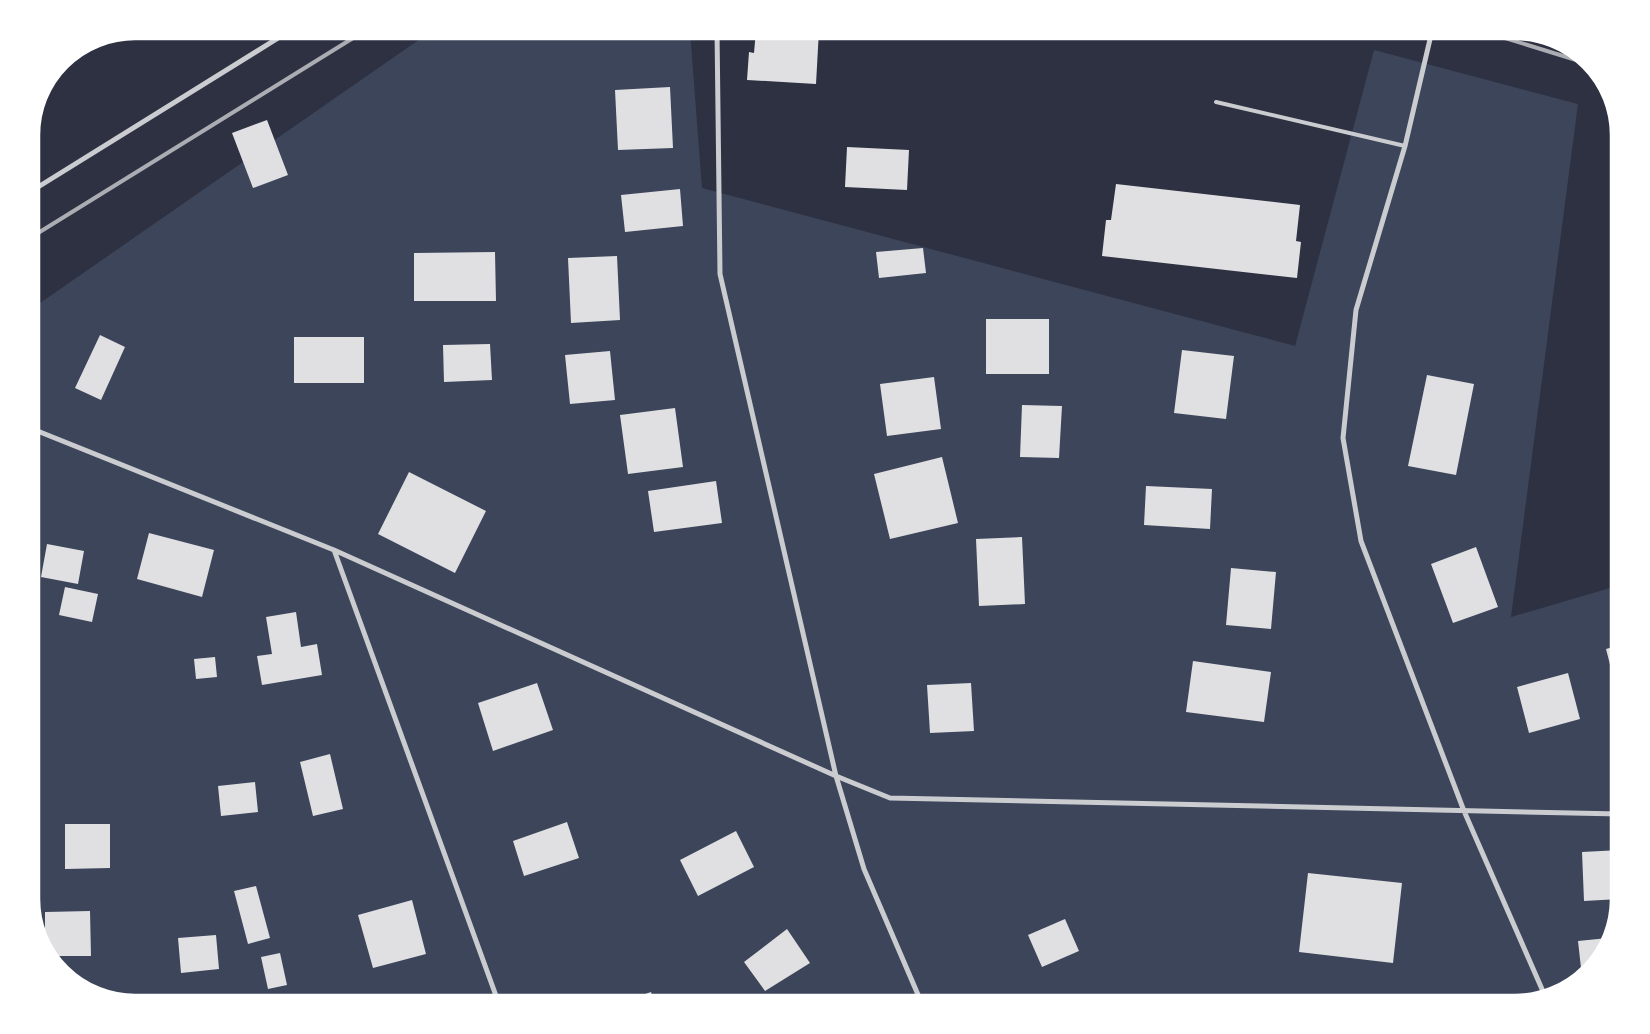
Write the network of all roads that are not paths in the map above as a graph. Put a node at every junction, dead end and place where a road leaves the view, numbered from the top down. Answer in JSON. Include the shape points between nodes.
{"nodes":[{"id":1,"x":276,"y":39,"type":"edge"},
{"id":2,"x":717,"y":39,"type":"edge"},
{"id":3,"x":1430,"y":39,"type":"edge"},
{"id":4,"x":1216,"y":102,"type":"dead end"},
{"id":5,"x":1405,"y":146,"type":"junction"},
{"id":6,"x":39,"y":186,"type":"edge"},
{"id":7,"x":39,"y":432,"type":"edge"},
{"id":8,"x":334,"y":550,"type":"junction"},
{"id":9,"x":836,"y":776,"type":"junction"},
{"id":10,"x":1464,"y":811,"type":"junction"},
{"id":11,"x":1611,"y":814,"type":"edge"},
{"id":12,"x":1543,"y":991,"type":"edge"},
{"id":13,"x":496,"y":995,"type":"edge"},
{"id":14,"x":918,"y":995,"type":"edge"}],
"edges":[{"from":1,"to":6,"type":"street"},
{"from":2,"to":9,"type":"street","via":[[720,274]]},
{"from":3,"to":5,"type":"street"},
{"from":4,"to":5,"type":"lane"},
{"from":5,"to":10,"type":"street","via":[[1356,310],[1344,438],[1361,542]]},
{"from":7,"to":8,"type":"street"},
{"from":8,"to":9,"type":"street"},
{"from":8,"to":13,"type":"street"},
{"from":9,"to":10,"type":"street","via":[[890,798]]},
{"from":9,"to":14,"type":"street","via":[[864,869]]},
{"from":10,"to":11,"type":"street"},
{"from":10,"to":12,"type":"street"}]}
